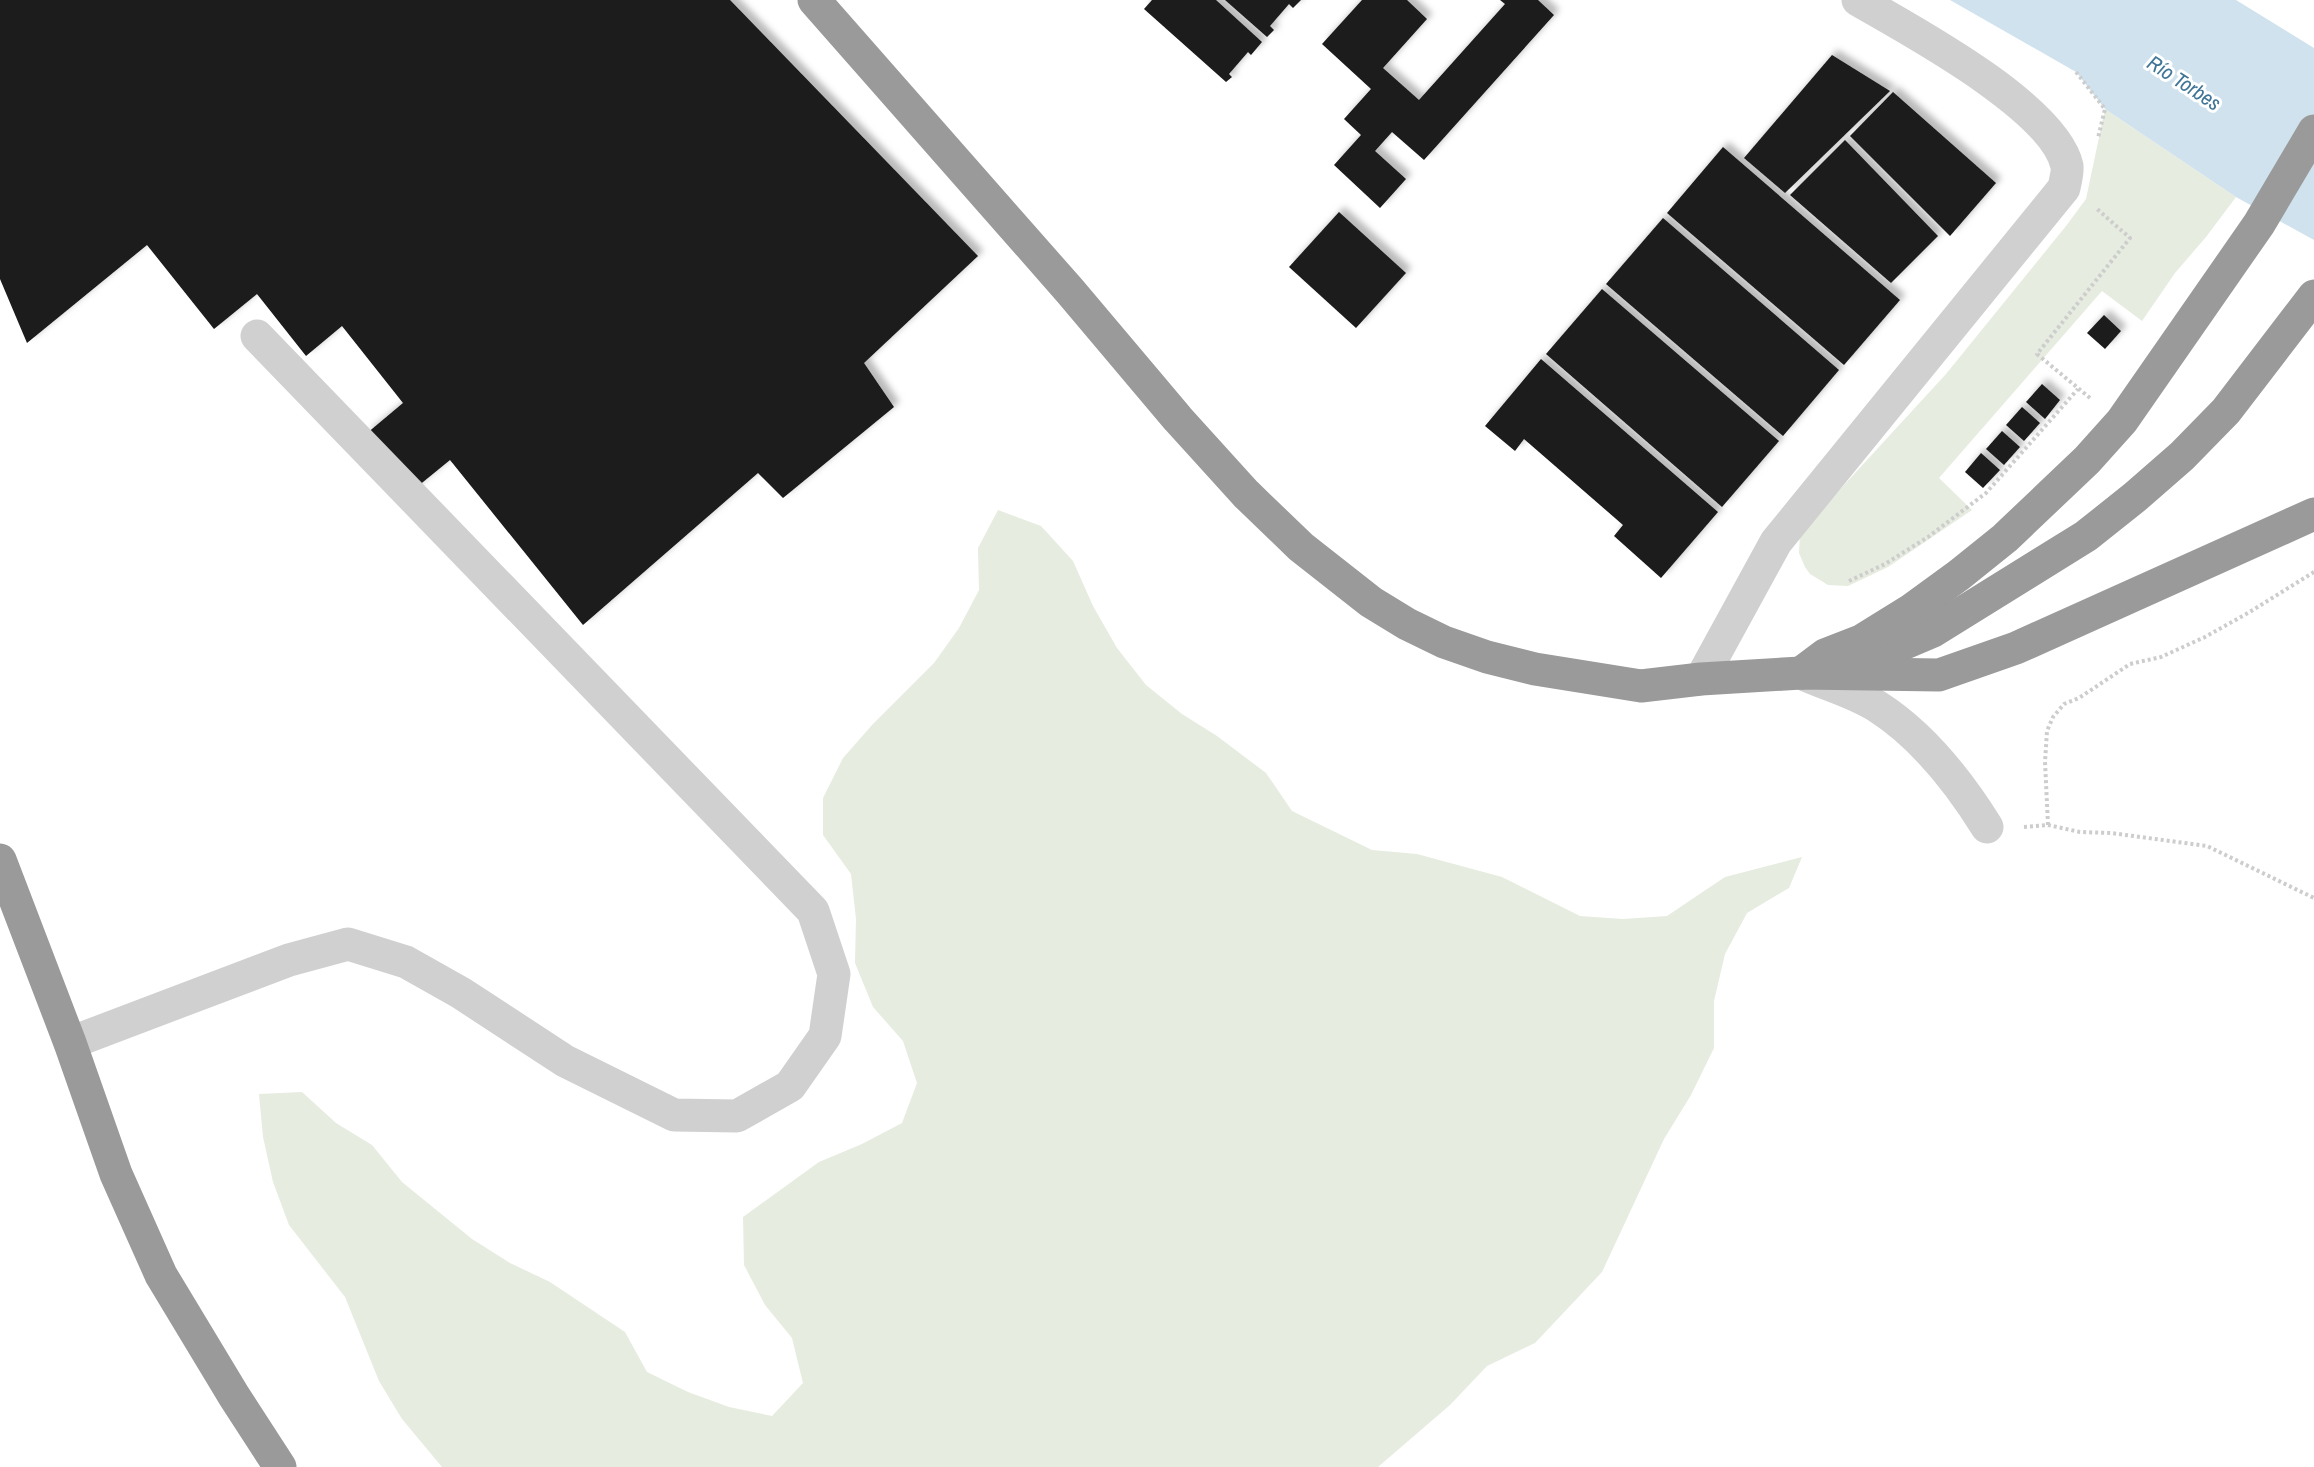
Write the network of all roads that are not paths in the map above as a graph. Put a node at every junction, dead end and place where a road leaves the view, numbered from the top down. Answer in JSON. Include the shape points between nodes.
{"nodes":[{"id":1,"x":814,"y":0,"type":"edge"},
{"id":2,"x":1858,"y":0,"type":"edge"},
{"id":3,"x":2314,"y":130,"type":"edge"},
{"id":4,"x":2314,"y":296,"type":"edge"},
{"id":5,"x":257,"y":336,"type":"dead end"},
{"id":6,"x":2314,"y":514,"type":"edge"},
{"id":7,"x":1801,"y":673,"type":"junction"},
{"id":8,"x":1701,"y":679,"type":"junction"},
{"id":9,"x":1987,"y":827,"type":"road end"},
{"id":10,"x":0,"y":860,"type":"edge"},
{"id":11,"x":70,"y":1042,"type":"junction"},
{"id":12,"x":280,"y":1467,"type":"edge"}],
"edges":[{"from":1,"to":8,"type":"highway","via":[[1246,494],[1301,546],[1371,602],[1444,642],[1535,669],[1641,686]]},
{"from":2,"to":8,"type":"street","via":[[1996,85],[2053,136],[2068,167],[2064,188],[1776,542]]},
{"from":3,"to":7,"type":"highway","via":[[2259,224],[2122,421],[2087,460],[1959,575],[1911,610],[1861,641],[1825,655]]},
{"from":4,"to":7,"type":"highway","via":[[2226,411],[2151,483],[2086,536],[1933,631],[1879,654]]},
{"from":5,"to":11,"type":"street","via":[[813,911],[834,974],[825,1036],[790,1086],[737,1116],[675,1115],[565,1061],[406,962],[348,944],[289,960]]},
{"from":6,"to":7,"type":"highway","via":[[2016,648],[1939,675]]},
{"from":7,"to":8,"type":"highway"},
{"from":7,"to":9,"type":"street","via":[[1855,695],[1900,724],[1957,783]]},
{"from":10,"to":11,"type":"highway"},
{"from":11,"to":12,"type":"highway","via":[[116,1174],[162,1275]]}]}
